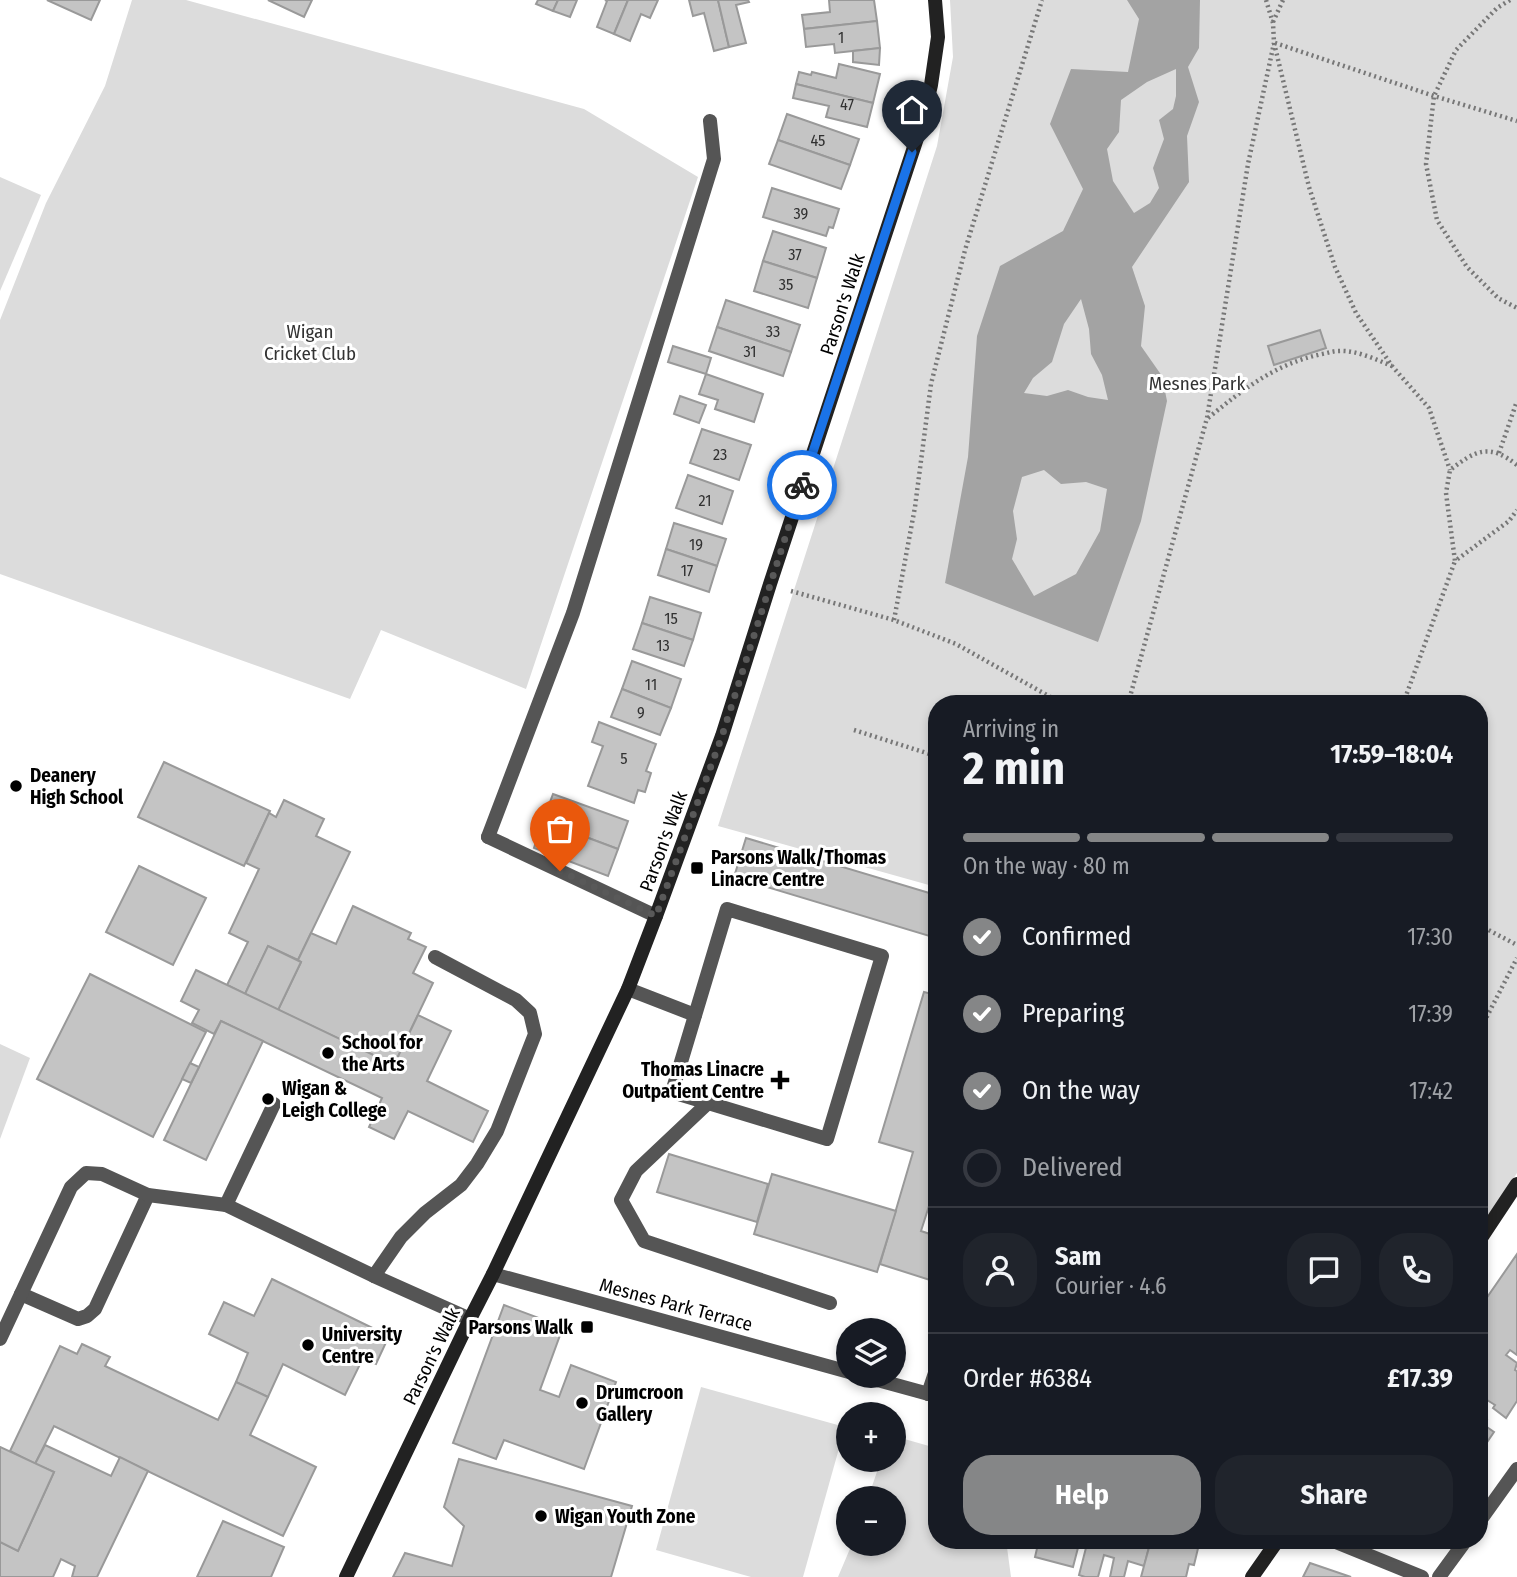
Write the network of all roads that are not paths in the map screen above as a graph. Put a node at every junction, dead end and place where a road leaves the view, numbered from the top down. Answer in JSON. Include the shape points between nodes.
{"nodes":[{"id":1,"x":936,"y":0,"type":"edge"},
{"id":2,"x":710,"y":121,"type":"dead end"},
{"id":3,"x":656,"y":916,"type":"junction"},
{"id":4,"x":435,"y":957,"type":"dead end"},
{"id":5,"x":628,"y":989,"type":"junction"},
{"id":6,"x":695,"y":1015,"type":"junction"},
{"id":7,"x":708,"y":1103,"type":"junction"},
{"id":8,"x":274,"y":1104,"type":"dead end"},
{"id":9,"x":1517,"y":1184,"type":"edge"},
{"id":10,"x":148,"y":1195,"type":"junction"},
{"id":11,"x":226,"y":1205,"type":"junction"},
{"id":12,"x":1488,"y":1228,"type":"edge"},
{"id":13,"x":493,"y":1274,"type":"junction"},
{"id":14,"x":374,"y":1276,"type":"junction"},
{"id":15,"x":21,"y":1294,"type":"junction"},
{"id":16,"x":830,"y":1303,"type":"dead end"},
{"id":17,"x":470,"y":1319,"type":"junction"},
{"id":18,"x":0,"y":1339,"type":"edge"},
{"id":19,"x":836,"y":1368,"type":"edge"},
{"id":20,"x":906,"y":1388,"type":"edge"},
{"id":21,"x":928,"y":1394,"type":"edge"},
{"id":22,"x":1517,"y":1469,"type":"edge"},
{"id":23,"x":1488,"y":1509,"type":"edge"},
{"id":24,"x":1272,"y":1549,"type":"edge"},
{"id":25,"x":1353,"y":1549,"type":"edge"},
{"id":26,"x":1459,"y":1549,"type":"edge"},
{"id":27,"x":346,"y":1577,"type":"edge"},
{"id":28,"x":1252,"y":1577,"type":"edge"},
{"id":29,"x":1422,"y":1577,"type":"edge"},
{"id":30,"x":1439,"y":1577,"type":"edge"}],
"edges":[{"from":1,"to":3,"type":"main road","name":"Parson's Walk","via":[[931,85],[916,139],[722,736]]},
{"from":2,"to":3,"type":"street","via":[[715,159],[573,612],[488,837]]},
{"from":3,"to":5,"type":"main road","name":"Parson's Walk"},
{"from":4,"to":14,"type":"street","via":[[516,1000],[530,1013],[535,1034],[496,1131],[477,1164],[461,1185],[401,1237]]},
{"from":5,"to":6,"type":"street"},
{"from":5,"to":13,"type":"main road","name":"Parson's Walk"},
{"from":6,"to":7,"type":"street","via":[[672,1092]]},
{"from":6,"to":7,"type":"street","via":[[727,909],[882,956],[827,1139]]},
{"from":7,"to":16,"type":"street","via":[[636,1171],[621,1200],[644,1241]]},
{"from":8,"to":11,"type":"street"},
{"from":9,"to":12,"type":"main road"},
{"from":10,"to":11,"type":"street"},
{"from":10,"to":15,"type":"street","via":[[102,1174],[86,1173],[71,1187]]},
{"from":10,"to":15,"type":"street","via":[[95,1308],[87,1316],[78,1319]]},
{"from":11,"to":14,"type":"street"},
{"from":13,"to":17,"type":"main road","name":"Parson's Walk"},
{"from":13,"to":19,"type":"street","name":"Mesnes Park Terrace"},
{"from":14,"to":17,"type":"street"},
{"from":15,"to":18,"type":"street"},
{"from":17,"to":27,"type":"main road","name":"Parson's Walk"},
{"from":20,"to":21,"type":"street"},
{"from":22,"to":23,"type":"street"},
{"from":24,"to":28,"type":"main road"},
{"from":25,"to":29,"type":"street"},
{"from":26,"to":30,"type":"street"}]}
